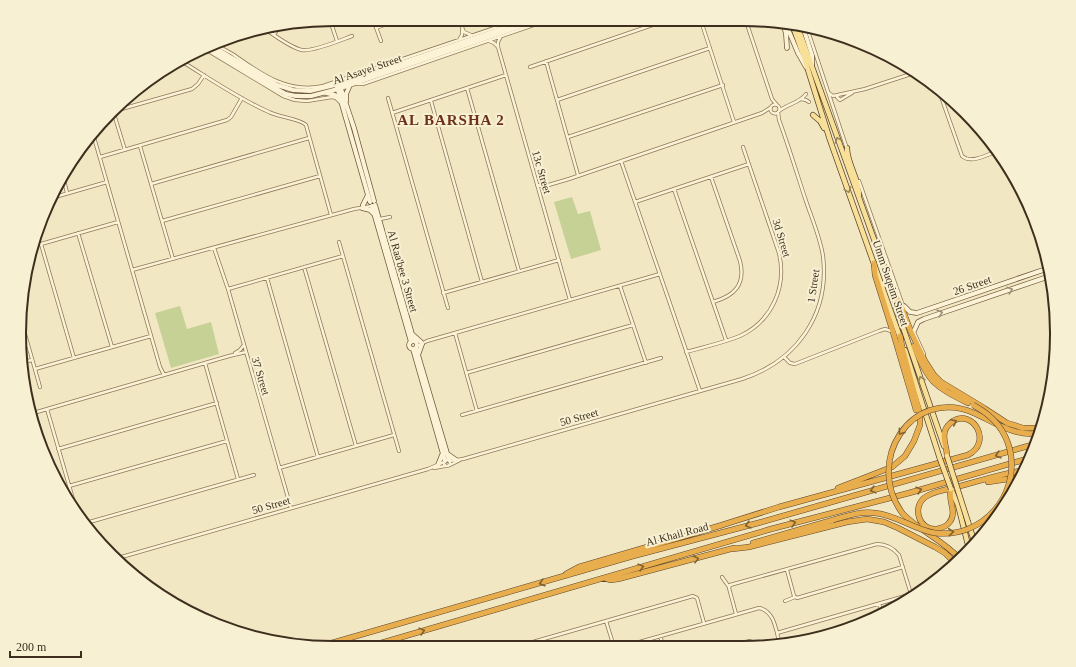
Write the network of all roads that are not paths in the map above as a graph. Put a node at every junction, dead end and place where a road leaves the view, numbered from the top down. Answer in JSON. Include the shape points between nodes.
{"nodes":[{"id":1,"x":332,"y":26,"type":"edge"},
{"id":2,"x":381,"y":26,"type":"edge"},
{"id":3,"x":500,"y":26,"type":"edge"},
{"id":4,"x":509,"y":26,"type":"edge"},
{"id":5,"x":522,"y":26,"type":"edge"},
{"id":6,"x":530,"y":26,"type":"edge"},
{"id":7,"x":649,"y":26,"type":"edge"},
{"id":8,"x":703,"y":26,"type":"edge"},
{"id":9,"x":748,"y":26,"type":"edge"},
{"id":10,"x":376,"y":28,"type":"joint"},
{"id":11,"x":462,"y":28,"type":"joint"},
{"id":12,"x":785,"y":29,"type":"edge"},
{"id":13,"x":787,"y":30,"type":"edge"},
{"id":14,"x":794,"y":31,"type":"edge"},
{"id":15,"x":276,"y":32,"type":"edge"},
{"id":16,"x":799,"y":32,"type":"edge"},
{"id":17,"x":270,"y":33,"type":"edge"},
{"id":18,"x":805,"y":33,"type":"edge"},
{"id":19,"x":809,"y":33,"type":"edge"},
{"id":20,"x":274,"y":35,"type":"junction"},
{"id":21,"x":474,"y":35,"type":"junction"},
{"id":22,"x":483,"y":35,"type":"junction"},
{"id":23,"x":352,"y":36,"type":"dead end"},
{"id":24,"x":501,"y":36,"type":"junction"},
{"id":25,"x":337,"y":41,"type":"junction"},
{"id":26,"x":457,"y":41,"type":"junction"},
{"id":27,"x":487,"y":41,"type":"junction"},
{"id":28,"x":380,"y":42,"type":"dead end"},
{"id":29,"x":221,"y":47,"type":"edge"},
{"id":30,"x":498,"y":47,"type":"junction"},
{"id":31,"x":710,"y":48,"type":"junction"},
{"id":32,"x":787,"y":48,"type":"dead end"},
{"id":33,"x":217,"y":49,"type":"edge"},
{"id":34,"x":212,"y":51,"type":"edge"},
{"id":35,"x":210,"y":52,"type":"edge"},
{"id":36,"x":215,"y":54,"type":"junction"},
{"id":37,"x":422,"y":54,"type":"junction"},
{"id":38,"x":434,"y":57,"type":"junction"},
{"id":39,"x":546,"y":61,"type":"junction"},
{"id":40,"x":186,"y":64,"type":"edge"},
{"id":41,"x":812,"y":66,"type":"junction"},
{"id":42,"x":530,"y":67,"type":"dead end"},
{"id":43,"x":808,"y":69,"type":"junction"},
{"id":44,"x":368,"y":72,"type":"junction"},
{"id":45,"x":204,"y":74,"type":"junction"},
{"id":46,"x":506,"y":75,"type":"junction"},
{"id":47,"x":908,"y":75,"type":"edge"},
{"id":48,"x":352,"y":84,"type":"junction"},
{"id":49,"x":723,"y":85,"type":"junction"},
{"id":50,"x":338,"y":87,"type":"junction"},
{"id":51,"x":293,"y":88,"type":"junction"},
{"id":52,"x":468,"y":88,"type":"junction"},
{"id":53,"x":854,"y":91,"type":"junction"},
{"id":54,"x":828,"y":92,"type":"junction"},
{"id":55,"x":325,"y":93,"type":"junction"},
{"id":56,"x":806,"y":94,"type":"dead end"},
{"id":57,"x":838,"y":94,"type":"junction"},
{"id":58,"x":242,"y":98,"type":"junction"},
{"id":59,"x":388,"y":98,"type":"dead end"},
{"id":60,"x":772,"y":99,"type":"junction"},
{"id":61,"x":557,"y":100,"type":"junction"},
{"id":62,"x":801,"y":100,"type":"junction"},
{"id":63,"x":942,"y":100,"type":"edge"},
{"id":64,"x":430,"y":101,"type":"junction"},
{"id":65,"x":340,"y":102,"type":"junction"},
{"id":66,"x":809,"y":102,"type":"dead end"},
{"id":67,"x":777,"y":105,"type":"junction"},
{"id":68,"x":786,"y":105,"type":"junction"},
{"id":69,"x":346,"y":106,"type":"junction"},
{"id":70,"x":770,"y":107,"type":"junction"},
{"id":71,"x":124,"y":108,"type":"edge"},
{"id":72,"x":778,"y":111,"type":"junction"},
{"id":73,"x":762,"y":113,"type":"junction"},
{"id":74,"x":772,"y":113,"type":"junction"},
{"id":75,"x":392,"y":114,"type":"junction"},
{"id":76,"x":813,"y":114,"type":"dead end"},
{"id":77,"x":115,"y":117,"type":"edge"},
{"id":78,"x":779,"y":120,"type":"junction"},
{"id":79,"x":734,"y":122,"type":"junction"},
{"id":80,"x":568,"y":137,"type":"junction"},
{"id":81,"x":309,"y":138,"type":"junction"},
{"id":82,"x":95,"y":140,"type":"edge"},
{"id":83,"x":830,"y":140,"type":"junction"},
{"id":84,"x":140,"y":146,"type":"junction"},
{"id":85,"x":743,"y":147,"type":"dead end"},
{"id":86,"x":847,"y":148,"type":"junction"},
{"id":87,"x":125,"y":150,"type":"junction"},
{"id":88,"x":991,"y":153,"type":"edge"},
{"id":89,"x":100,"y":157,"type":"junction"},
{"id":90,"x":621,"y":161,"type":"junction"},
{"id":91,"x":749,"y":164,"type":"junction"},
{"id":92,"x":578,"y":175,"type":"junction"},
{"id":93,"x":320,"y":176,"type":"junction"},
{"id":94,"x":711,"y":176,"type":"junction"},
{"id":95,"x":107,"y":182,"type":"junction"},
{"id":96,"x":65,"y":184,"type":"edge"},
{"id":97,"x":151,"y":184,"type":"junction"},
{"id":98,"x":537,"y":185,"type":"junction"},
{"id":99,"x":545,"y":186,"type":"junction"},
{"id":100,"x":674,"y":189,"type":"junction"},
{"id":101,"x":368,"y":192,"type":"junction"},
{"id":102,"x":539,"y":192,"type":"junction"},
{"id":103,"x":68,"y":193,"type":"junction"},
{"id":104,"x":59,"y":196,"type":"edge"},
{"id":105,"x":859,"y":198,"type":"junction"},
{"id":106,"x":636,"y":202,"type":"junction"},
{"id":107,"x":372,"y":204,"type":"junction"},
{"id":108,"x":363,"y":206,"type":"junction"},
{"id":109,"x":374,"y":214,"type":"junction"},
{"id":110,"x":331,"y":215,"type":"junction"},
{"id":111,"x":390,"y":217,"type":"dead end"},
{"id":112,"x":379,"y":219,"type":"junction"},
{"id":113,"x":162,"y":221,"type":"junction"},
{"id":114,"x":118,"y":222,"type":"junction"},
{"id":115,"x":78,"y":233,"type":"junction"},
{"id":116,"x":339,"y":242,"type":"dead end"},
{"id":117,"x":40,"y":244,"type":"joint"},
{"id":118,"x":216,"y":247,"type":"junction"},
{"id":119,"x":343,"y":256,"type":"junction"},
{"id":120,"x":173,"y":259,"type":"junction"},
{"id":121,"x":559,"y":260,"type":"junction"},
{"id":122,"x":874,"y":263,"type":"junction"},
{"id":123,"x":304,"y":267,"type":"junction"},
{"id":124,"x":1043,"y":270,"type":"edge"},
{"id":125,"x":132,"y":271,"type":"junction"},
{"id":126,"x":519,"y":271,"type":"junction"},
{"id":127,"x":660,"y":274,"type":"junction"},
{"id":128,"x":267,"y":278,"type":"junction"},
{"id":129,"x":1045,"y":278,"type":"edge"},
{"id":130,"x":482,"y":282,"type":"junction"},
{"id":131,"x":620,"y":286,"type":"junction"},
{"id":132,"x":228,"y":289,"type":"junction"},
{"id":133,"x":443,"y":293,"type":"junction"},
{"id":134,"x":976,"y":293,"type":"junction"},
{"id":135,"x":894,"y":297,"type":"junction"},
{"id":136,"x":570,"y":300,"type":"junction"},
{"id":137,"x":713,"y":302,"type":"junction"},
{"id":138,"x":972,"y":302,"type":"junction"},
{"id":139,"x":904,"y":306,"type":"junction"},
{"id":140,"x":448,"y":308,"type":"dead end"},
{"id":141,"x":890,"y":320,"type":"junction"},
{"id":142,"x":633,"y":325,"type":"junction"},
{"id":143,"x":879,"y":331,"type":"junction"},
{"id":144,"x":914,"y":331,"type":"junction"},
{"id":145,"x":893,"y":332,"type":"junction"},
{"id":146,"x":412,"y":333,"type":"junction"},
{"id":147,"x":455,"y":333,"type":"junction"},
{"id":148,"x":151,"y":336,"type":"junction"},
{"id":149,"x":900,"y":336,"type":"junction"},
{"id":150,"x":26,"y":339,"type":"edge"},
{"id":151,"x":726,"y":340,"type":"junction"},
{"id":152,"x":423,"y":342,"type":"junction"},
{"id":153,"x":414,"y":345,"type":"junction"},
{"id":154,"x":244,"y":346,"type":"junction"},
{"id":155,"x":112,"y":347,"type":"junction"},
{"id":156,"x":246,"y":352,"type":"junction"},
{"id":157,"x":686,"y":352,"type":"junction"},
{"id":158,"x":231,"y":355,"type":"junction"},
{"id":159,"x":418,"y":355,"type":"junction"},
{"id":160,"x":784,"y":357,"type":"junction"},
{"id":161,"x":74,"y":358,"type":"junction"},
{"id":162,"x":661,"y":358,"type":"dead end"},
{"id":163,"x":32,"y":360,"type":"junction"},
{"id":164,"x":28,"y":361,"type":"edge"},
{"id":165,"x":205,"y":363,"type":"junction"},
{"id":166,"x":646,"y":363,"type":"junction"},
{"id":167,"x":929,"y":368,"type":"junction"},
{"id":168,"x":35,"y":369,"type":"junction"},
{"id":169,"x":466,"y":373,"type":"junction"},
{"id":170,"x":162,"y":376,"type":"junction"},
{"id":171,"x":40,"y":387,"type":"dead end"},
{"id":172,"x":700,"y":391,"type":"junction"},
{"id":173,"x":217,"y":403,"type":"junction"},
{"id":174,"x":47,"y":409,"type":"junction"},
{"id":175,"x":477,"y":411,"type":"junction"},
{"id":176,"x":36,"y":412,"type":"edge"},
{"id":177,"x":462,"y":415,"type":"dead end"},
{"id":178,"x":1035,"y":428,"type":"edge"},
{"id":179,"x":1033,"y":433,"type":"edge"},
{"id":180,"x":394,"y":435,"type":"junction"},
{"id":181,"x":916,"y":438,"type":"junction"},
{"id":182,"x":227,"y":441,"type":"junction"},
{"id":183,"x":356,"y":446,"type":"junction"},
{"id":184,"x":1029,"y":446,"type":"edge"},
{"id":185,"x":58,"y":449,"type":"junction"},
{"id":186,"x":399,"y":451,"type":"dead end"},
{"id":187,"x":444,"y":452,"type":"junction"},
{"id":188,"x":947,"y":456,"type":"junction"},
{"id":189,"x":318,"y":457,"type":"junction"},
{"id":190,"x":463,"y":459,"type":"junction"},
{"id":191,"x":456,"y":460,"type":"junction"},
{"id":192,"x":1023,"y":460,"type":"edge"},
{"id":193,"x":447,"y":462,"type":"junction"},
{"id":194,"x":438,"y":465,"type":"junction"},
{"id":195,"x":279,"y":468,"type":"junction"},
{"id":196,"x":428,"y":469,"type":"junction"},
{"id":197,"x":1016,"y":473,"type":"edge"},
{"id":198,"x":254,"y":475,"type":"dead end"},
{"id":199,"x":1014,"y":478,"type":"edge"},
{"id":200,"x":238,"y":479,"type":"junction"},
{"id":201,"x":965,"y":485,"type":"junction"},
{"id":202,"x":69,"y":486,"type":"junction"},
{"id":203,"x":951,"y":489,"type":"junction"},
{"id":204,"x":1007,"y":490,"type":"edge"},
{"id":205,"x":71,"y":494,"type":"edge"},
{"id":206,"x":806,"y":500,"type":"junction"},
{"id":207,"x":290,"y":508,"type":"junction"},
{"id":208,"x":990,"y":515,"type":"edge"},
{"id":209,"x":91,"y":522,"type":"edge"},
{"id":210,"x":972,"y":534,"type":"joint"},
{"id":211,"x":930,"y":536,"type":"junction"},
{"id":212,"x":973,"y":537,"type":"edge"},
{"id":213,"x":967,"y":543,"type":"edge"},
{"id":214,"x":732,"y":549,"type":"junction"},
{"id":215,"x":956,"y":555,"type":"edge"},
{"id":216,"x":122,"y":557,"type":"edge"},
{"id":217,"x":954,"y":557,"type":"edge"},
{"id":218,"x":951,"y":560,"type":"edge"},
{"id":219,"x":903,"y":567,"type":"junction"},
{"id":220,"x":788,"y":570,"type":"junction"},
{"id":221,"x":564,"y":576,"type":"junction"},
{"id":222,"x":722,"y":577,"type":"dead end"},
{"id":223,"x":604,"y":578,"type":"junction"},
{"id":224,"x":734,"y":585,"type":"junction"},
{"id":225,"x":729,"y":587,"type":"junction"},
{"id":226,"x":730,"y":591,"type":"junction"},
{"id":227,"x":910,"y":591,"type":"edge"},
{"id":228,"x":796,"y":597,"type":"junction"},
{"id":229,"x":900,"y":597,"type":"edge"},
{"id":230,"x":785,"y":601,"type":"dead end"},
{"id":231,"x":879,"y":604,"type":"junction"},
{"id":232,"x":880,"y":608,"type":"edge"},
{"id":233,"x":736,"y":614,"type":"junction"},
{"id":234,"x":606,"y":621,"type":"junction"},
{"id":235,"x":704,"y":623,"type":"junction"},
{"id":236,"x":777,"y":633,"type":"junction"},
{"id":237,"x":660,"y":636,"type":"junction"},
{"id":238,"x":778,"y":638,"type":"edge"},
{"id":239,"x":342,"y":641,"type":"edge"},
{"id":240,"x":388,"y":641,"type":"edge"},
{"id":241,"x":537,"y":641,"type":"edge"},
{"id":242,"x":612,"y":641,"type":"edge"},
{"id":243,"x":643,"y":641,"type":"edge"},
{"id":244,"x":662,"y":641,"type":"edge"}],
"edges":[{"from":1,"to":25,"type":"street"},
{"from":2,"to":10,"type":"street"},
{"from":3,"to":21,"type":"street"},
{"from":4,"to":22,"type":"street","name":"Al Asayel Street"},
{"from":5,"to":38,"type":"street","name":"Al Asayel Street"},
{"from":6,"to":24,"type":"street"},
{"from":7,"to":39,"type":"street"},
{"from":8,"to":31,"type":"street"},
{"from":9,"to":60,"type":"street"},
{"from":10,"to":28,"type":"street"},
{"from":11,"to":21,"type":"street","via":[[467,34]]},
{"from":11,"to":26,"type":"street","via":[[462,36]]},
{"from":12,"to":32,"type":"street"},
{"from":13,"to":43,"type":"street"},
{"from":14,"to":43,"type":"main road","name":"Umm Suqeim Street"},
{"from":15,"to":20,"type":"street"},
{"from":16,"to":41,"type":"main road","name":"Umm Suqeim Street"},
{"from":17,"to":20,"type":"street"},
{"from":18,"to":41,"type":"street"},
{"from":19,"to":54,"type":"street"},
{"from":20,"to":25,"type":"street","via":[[304,50]]},
{"from":21,"to":22,"type":"street"},
{"from":21,"to":26,"type":"street"},
{"from":22,"to":37,"type":"street","name":"Al Asayel Street"},
{"from":23,"to":25,"type":"street"},
{"from":24,"to":27,"type":"street"},
{"from":24,"to":30,"type":"street"},
{"from":26,"to":37,"type":"street"},
{"from":27,"to":30,"type":"street"},
{"from":27,"to":38,"type":"street"},
{"from":29,"to":51,"type":"street","via":[[276,81]]},
{"from":30,"to":46,"type":"street","name":"13c Street"},
{"from":31,"to":49,"type":"street"},
{"from":31,"to":61,"type":"street"},
{"from":33,"to":51,"type":"street","name":"Al Asayel Street","via":[[274,83]]},
{"from":34,"to":36,"type":"street","name":"Al Asayel Street"},
{"from":35,"to":36,"type":"street"},
{"from":36,"to":55,"type":"street","name":"Al Asayel Street","via":[[282,92],[306,97]]},
{"from":36,"to":65,"type":"street","via":[[283,96],[307,101],[332,97]]},
{"from":37,"to":44,"type":"street","name":"Al Asayel Street"},
{"from":38,"to":48,"type":"street","name":"Al Asayel Street"},
{"from":39,"to":42,"type":"street"},
{"from":39,"to":61,"type":"street"},
{"from":40,"to":45,"type":"street"},
{"from":105,"to":41,"type":"main road","name":"Umm Suqeim Street","one_way":true},
{"from":43,"to":83,"type":"main road","name":"Umm Suqeim Street"},
{"from":44,"to":50,"type":"street","name":"Al Asayel Street"},
{"from":44,"to":51,"type":"street","via":[[318,87]]},
{"from":45,"to":58,"type":"street"},
{"from":45,"to":71,"type":"street","via":[[192,88]]},
{"from":46,"to":52,"type":"street"},
{"from":46,"to":98,"type":"street","name":"13c Street"},
{"from":47,"to":53,"type":"street"},
{"from":48,"to":50,"type":"street","name":"Al Asayel Street"},
{"from":48,"to":69,"type":"street","via":[[346,94]]},
{"from":49,"to":79,"type":"street"},
{"from":49,"to":80,"type":"street"},
{"from":50,"to":51,"type":"street","name":"Al Asayel Street","via":[[314,91]]},
{"from":50,"to":55,"type":"street","name":"Al Asayel Street"},
{"from":50,"to":65,"type":"street","name":"Al Raa'bee 3 Street"},
{"from":50,"to":69,"type":"street","name":"Al Raa'bee 3 Street"},
{"from":52,"to":64,"type":"street"},
{"from":52,"to":126,"type":"street"},
{"from":53,"to":57,"type":"street"},
{"from":53,"to":57,"type":"street","via":[[840,100]]},
{"from":54,"to":57,"type":"street","via":[[833,96]]},
{"from":54,"to":86,"type":"street"},
{"from":55,"to":65,"type":"street","via":[[334,95]]},
{"from":56,"to":62,"type":"street"},
{"from":58,"to":81,"type":"street","via":[[269,113],[300,121],[306,126]]},
{"from":58,"to":84,"type":"street","via":[[227,120]]},
{"from":59,"to":75,"type":"street"},
{"from":60,"to":67,"type":"street"},
{"from":60,"to":70,"type":"street"},
{"from":61,"to":80,"type":"street"},
{"from":62,"to":66,"type":"street"},
{"from":62,"to":68,"type":"street"},
{"from":63,"to":88,"type":"street","via":[[960,153],[965,158],[974,159]]},
{"from":64,"to":75,"type":"street"},
{"from":64,"to":130,"type":"street"},
{"from":65,"to":101,"type":"street","name":"Al Raa'bee 3 Street"},
{"from":67,"to":68,"type":"street"},
{"from":67,"to":70,"type":"street"},
{"from":67,"to":72,"type":"street","name":"1 Street"},
{"from":68,"to":72,"type":"street"},
{"from":69,"to":107,"type":"street","name":"Al Raa'bee 3 Street"},
{"from":70,"to":73,"type":"street"},
{"from":70,"to":74,"type":"street","name":"1 Street"},
{"from":72,"to":74,"type":"street"},
{"from":72,"to":78,"type":"street","name":"1 Street"},
{"from":73,"to":74,"type":"street"},
{"from":73,"to":79,"type":"street"},
{"from":74,"to":78,"type":"street","name":"1 Street"},
{"from":75,"to":133,"type":"street"},
{"from":76,"to":83,"type":"main road"},
{"from":77,"to":87,"type":"street"},
{"from":78,"to":160,"type":"street","name":"1 Street","via":[[820,241],[824,267],[822,291],[814,317],[800,340]]},
{"from":79,"to":90,"type":"street"},
{"from":80,"to":92,"type":"street"},
{"from":81,"to":93,"type":"street"},
{"from":81,"to":97,"type":"street"},
{"from":82,"to":89,"type":"street"},
{"from":83,"to":122,"type":"main road","name":"Umm Suqeim Street","one_way":true},
{"from":84,"to":87,"type":"street"},
{"from":84,"to":97,"type":"street"},
{"from":85,"to":91,"type":"street","name":"3d Street"},
{"from":86,"to":105,"type":"main road"},
{"from":86,"to":139,"type":"street"},
{"from":87,"to":89,"type":"street"},
{"from":89,"to":95,"type":"street"},
{"from":90,"to":92,"type":"street"},
{"from":90,"to":106,"type":"street"},
{"from":91,"to":94,"type":"street"},
{"from":91,"to":151,"type":"street","name":"3d Street","via":[[779,253],[782,267],[781,283],[775,303],[762,320],[748,331]]},
{"from":92,"to":99,"type":"street"},
{"from":93,"to":110,"type":"street"},
{"from":93,"to":113,"type":"street"},
{"from":94,"to":100,"type":"street"},
{"from":94,"to":137,"type":"street","via":[[742,270],[740,283],[735,291]]},
{"from":95,"to":103,"type":"street"},
{"from":95,"to":114,"type":"street"},
{"from":96,"to":103,"type":"street"},
{"from":97,"to":113,"type":"street"},
{"from":98,"to":99,"type":"street"},
{"from":98,"to":102,"type":"street","name":"13c Street"},
{"from":99,"to":102,"type":"street"},
{"from":100,"to":106,"type":"street"},
{"from":100,"to":137,"type":"street"},
{"from":101,"to":107,"type":"street","name":"Al Raa'bee 3 Street"},
{"from":101,"to":108,"type":"street"},
{"from":102,"to":121,"type":"street","name":"13c Street"},
{"from":103,"to":104,"type":"street"},
{"from":105,"to":135,"type":"main road","name":"Umm Suqeim Street"},
{"from":106,"to":127,"type":"street"},
{"from":107,"to":108,"type":"street"},
{"from":107,"to":109,"type":"street","name":"Al Raa'bee 3 Street"},
{"from":107,"to":112,"type":"street","name":"Al Raa'bee 3 Street"},
{"from":108,"to":109,"type":"street"},
{"from":108,"to":110,"type":"street"},
{"from":109,"to":153,"type":"street","name":"Al Raa'bee 3 Street"},
{"from":110,"to":118,"type":"street"},
{"from":111,"to":112,"type":"street"},
{"from":112,"to":146,"type":"street","name":"Al Raa'bee 3 Street"},
{"from":113,"to":120,"type":"street"},
{"from":114,"to":115,"type":"street"},
{"from":114,"to":125,"type":"street"},
{"from":115,"to":117,"type":"street"},
{"from":115,"to":155,"type":"street"},
{"from":116,"to":119,"type":"street"},
{"from":117,"to":161,"type":"street"},
{"from":118,"to":120,"type":"street"},
{"from":118,"to":132,"type":"street","name":"37 Street"},
{"from":119,"to":123,"type":"street"},
{"from":119,"to":180,"type":"street"},
{"from":120,"to":125,"type":"street"},
{"from":121,"to":126,"type":"street"},
{"from":121,"to":136,"type":"street","name":"13c Street"},
{"from":122,"to":141,"type":"highway","via":[[875,275]]},
{"from":122,"to":149,"type":"main road","name":"Umm Suqeim Street"},
{"from":123,"to":128,"type":"street"},
{"from":123,"to":183,"type":"street"},
{"from":124,"to":134,"type":"street","name":"26 Street"},
{"from":125,"to":148,"type":"street"},
{"from":126,"to":130,"type":"street"},
{"from":127,"to":131,"type":"street"},
{"from":127,"to":157,"type":"street"},
{"from":128,"to":132,"type":"street"},
{"from":128,"to":189,"type":"street"},
{"from":138,"to":129,"type":"street","name":"26 Street","one_way":true},
{"from":130,"to":133,"type":"street"},
{"from":131,"to":136,"type":"street"},
{"from":131,"to":142,"type":"street"},
{"from":132,"to":154,"type":"street","name":"37 Street"},
{"from":133,"to":140,"type":"street"},
{"from":134,"to":138,"type":"street","via":[[971,298]]},
{"from":134,"to":139,"type":"street","name":"26 Street","via":[[918,313],[910,312]]},
{"from":135,"to":167,"type":"highway","via":[[900,303]]},
{"from":188,"to":135,"type":"main road","name":"Umm Suqeim Street","one_way":true},
{"from":135,"to":204,"type":"highway","bridge":true,"via":[[928,376],[939,387],[986,413],[1003,432],[1012,460]]},
{"from":136,"to":147,"type":"street"},
{"from":137,"to":151,"type":"street"},
{"from":144,"to":138,"type":"street","name":"26 Street","one_way":true,"via":[[922,320]]},
{"from":139,"to":144,"type":"street"},
{"from":141,"to":143,"type":"street"},
{"from":141,"to":145,"type":"highway"},
{"from":142,"to":166,"type":"street"},
{"from":142,"to":169,"type":"street"},
{"from":143,"to":145,"type":"street","via":[[887,329]]},
{"from":143,"to":160,"type":"street","via":[[795,364]]},
{"from":144,"to":167,"type":"street"},
{"from":145,"to":181,"type":"highway","via":[[917,414]]},
{"from":146,"to":152,"type":"street"},
{"from":146,"to":153,"type":"street","name":"Al Raa'bee 3 Street"},
{"from":147,"to":152,"type":"street"},
{"from":147,"to":169,"type":"street"},
{"from":148,"to":155,"type":"street"},
{"from":148,"to":170,"type":"street"},
{"from":149,"to":181,"type":"highway","via":[[920,414]]},
{"from":149,"to":203,"type":"main road","name":"Umm Suqeim Street","bridge":true},
{"from":150,"to":163,"type":"street"},
{"from":151,"to":157,"type":"street","name":"3d Street"},
{"from":152,"to":153,"type":"street"},
{"from":152,"to":159,"type":"street"},
{"from":153,"to":159,"type":"street","name":"Al Raa'bee 3 Street"},
{"from":153,"to":187,"type":"street","name":"Al Raa'bee 3 Street"},
{"from":154,"to":156,"type":"street","name":"37 Street"},
{"from":154,"to":158,"type":"street"},
{"from":155,"to":161,"type":"street"},
{"from":156,"to":158,"type":"street"},
{"from":156,"to":195,"type":"street","name":"37 Street"},
{"from":157,"to":172,"type":"street"},
{"from":158,"to":165,"type":"street"},
{"from":159,"to":187,"type":"street","name":"Al Raa'bee 3 Street"},
{"from":160,"to":172,"type":"street","name":"1 Street","via":[[754,375]]},
{"from":161,"to":168,"type":"street"},
{"from":162,"to":166,"type":"street"},
{"from":163,"to":164,"type":"street"},
{"from":163,"to":168,"type":"street"},
{"from":165,"to":170,"type":"street"},
{"from":165,"to":173,"type":"street"},
{"from":166,"to":175,"type":"street"},
{"from":167,"to":178,"type":"highway","via":[[944,385],[1007,423],[1026,429]]},
{"from":168,"to":171,"type":"street"},
{"from":169,"to":175,"type":"street"},
{"from":170,"to":174,"type":"street"},
{"from":172,"to":190,"type":"street","name":"50 Street"},
{"from":173,"to":182,"type":"street"},
{"from":173,"to":185,"type":"street"},
{"from":174,"to":176,"type":"street"},
{"from":174,"to":185,"type":"street"},
{"from":175,"to":177,"type":"street"},
{"from":179,"to":211,"type":"highway","one_way":true,"bridge":true,"via":[[1013,432],[956,408],[934,410],[914,419],[901,432],[891,452],[888,473],[892,496],[903,514]]},
{"from":180,"to":183,"type":"street"},
{"from":180,"to":186,"type":"street"},
{"from":181,"to":206,"type":"highway","via":[[906,456],[892,467]]},
{"from":182,"to":200,"type":"street"},
{"from":182,"to":202,"type":"street"},
{"from":183,"to":189,"type":"street"},
{"from":184,"to":221,"type":"highway","name":"Al Khail Road","one_way":true},
{"from":185,"to":202,"type":"street"},
{"from":187,"to":191,"type":"street"},
{"from":187,"to":193,"type":"street","name":"Al Raa'bee 3 Street"},
{"from":187,"to":194,"type":"street"},
{"from":188,"to":206,"type":"highway","one_way":true,"via":[[944,436],[947,426],[960,419],[975,424],[979,430],[980,440],[970,454]]},
{"from":188,"to":210,"type":"main road","name":"Umm Suqeim Street","bridge":true},
{"from":189,"to":195,"type":"street"},
{"from":190,"to":191,"type":"street","name":"50 Street"},
{"from":190,"to":193,"type":"street","name":"50 Street"},
{"from":191,"to":193,"type":"street","name":"50 Street"},
{"from":223,"to":192,"type":"highway","name":"Al Khail Road","one_way":true},
{"from":193,"to":194,"type":"street","name":"50 Street"},
{"from":193,"to":196,"type":"street","name":"50 Street","via":[[446,466]]},
{"from":194,"to":196,"type":"street","name":"50 Street"},
{"from":195,"to":207,"type":"street","name":"37 Street"},
{"from":196,"to":207,"type":"street","name":"50 Street"},
{"from":197,"to":201,"type":"highway"},
{"from":198,"to":200,"type":"street"},
{"from":199,"to":201,"type":"highway"},
{"from":200,"to":209,"type":"street"},
{"from":201,"to":203,"type":"highway","via":[[929,495],[924,498],[918,505],[918,513],[925,526],[932,529],[940,528],[951,521],[954,511]]},
{"from":202,"to":205,"type":"street"},
{"from":203,"to":213,"type":"main road","name":"Umm Suqeim Street","via":[[958,505]]},
{"from":206,"to":221,"type":"highway","via":[[579,567]]},
{"from":207,"to":216,"type":"street","name":"50 Street"},
{"from":214,"to":208,"type":"highway","one_way":true,"bridge":true,"via":[[858,513],[874,512],[892,516],[936,533],[965,530],[978,525]]},
{"from":210,"to":212,"type":"main road","name":"Umm Suqeim Street"},
{"from":211,"to":215,"type":"highway"},
{"from":211,"to":217,"type":"highway"},
{"from":214,"to":218,"type":"highway","via":[[846,522],[867,520],[884,522],[903,530],[935,546]]},
{"from":223,"to":214,"type":"highway","one_way":true,"via":[[618,579]]},
{"from":219,"to":220,"type":"street","via":[[897,552],[880,544]]},
{"from":219,"to":227,"type":"street"},
{"from":219,"to":228,"type":"street"},
{"from":220,"to":224,"type":"street"},
{"from":220,"to":228,"type":"street"},
{"from":221,"to":239,"type":"highway","name":"Al Khail Road","one_way":true},
{"from":222,"to":225,"type":"street"},
{"from":240,"to":223,"type":"highway","name":"Al Khail Road","one_way":true},
{"from":224,"to":225,"type":"street"},
{"from":224,"to":226,"type":"street"},
{"from":225,"to":226,"type":"street"},
{"from":226,"to":233,"type":"street"},
{"from":228,"to":230,"type":"street"},
{"from":229,"to":231,"type":"street"},
{"from":231,"to":232,"type":"street"},
{"from":231,"to":236,"type":"street"},
{"from":233,"to":235,"type":"street"},
{"from":233,"to":236,"type":"street","via":[[763,609],[770,615]]},
{"from":234,"to":235,"type":"street","via":[[696,596]]},
{"from":234,"to":241,"type":"street"},
{"from":234,"to":242,"type":"street"},
{"from":235,"to":237,"type":"street"},
{"from":236,"to":238,"type":"street"},
{"from":237,"to":243,"type":"street"},
{"from":237,"to":244,"type":"street"}]}
